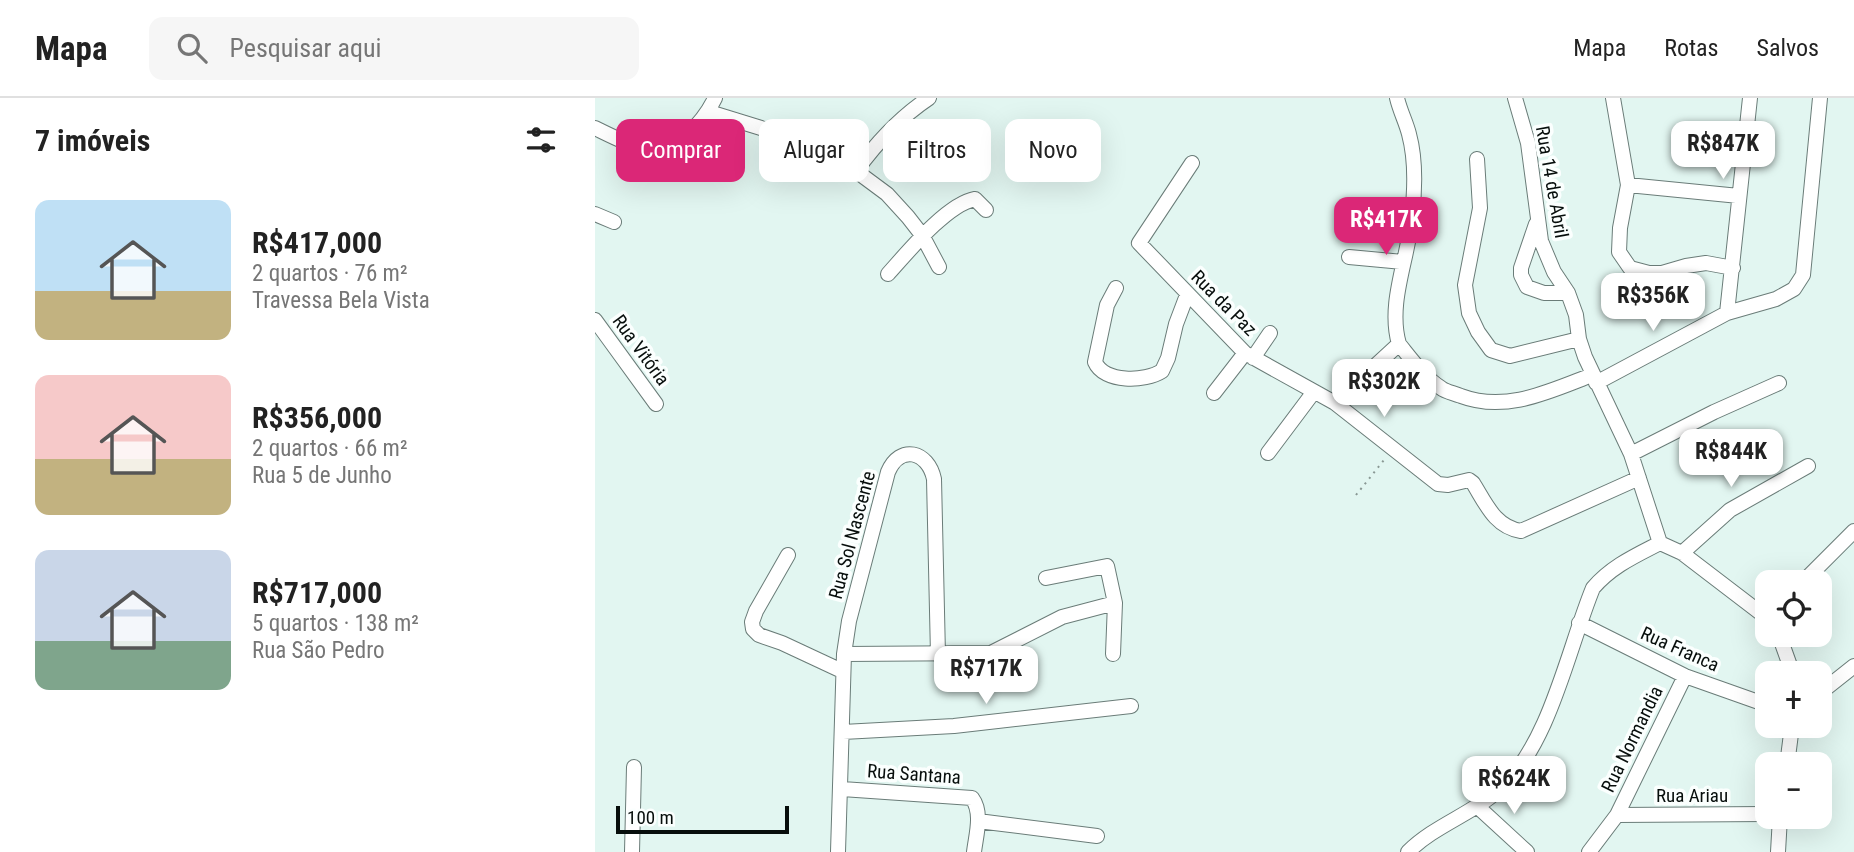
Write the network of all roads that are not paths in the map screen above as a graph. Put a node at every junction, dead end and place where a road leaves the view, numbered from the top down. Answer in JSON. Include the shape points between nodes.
{"nodes":[{"id":1,"x":715,"y":98,"type":"edge"},
{"id":2,"x":929,"y":98,"type":"edge"},
{"id":3,"x":1397,"y":98,"type":"edge"},
{"id":4,"x":1515,"y":98,"type":"edge"},
{"id":5,"x":1613,"y":98,"type":"edge"},
{"id":6,"x":1750,"y":98,"type":"edge"},
{"id":7,"x":1820,"y":98,"type":"edge"},
{"id":8,"x":709,"y":112,"type":"junction"},
{"id":9,"x":759,"y":127,"type":"edge"},
{"id":10,"x":595,"y":128,"type":"edge"},
{"id":11,"x":869,"y":154,"type":"edge"},
{"id":12,"x":1477,"y":159,"type":"dead end"},
{"id":13,"x":1192,"y":163,"type":"dead end"},
{"id":14,"x":869,"y":181,"type":"edge"},
{"id":15,"x":1628,"y":185,"type":"junction"},
{"id":16,"x":1739,"y":197,"type":"junction"},
{"id":17,"x":986,"y":210,"type":"dead end"},
{"id":18,"x":595,"y":215,"type":"edge"},
{"id":19,"x":614,"y":222,"type":"dead end"},
{"id":20,"x":1537,"y":223,"type":"junction"},
{"id":21,"x":922,"y":235,"type":"junction"},
{"id":22,"x":1349,"y":257,"type":"dead end"},
{"id":23,"x":1403,"y":262,"type":"junction"},
{"id":24,"x":939,"y":267,"type":"dead end"},
{"id":25,"x":1733,"y":268,"type":"junction"},
{"id":26,"x":888,"y":274,"type":"dead end"},
{"id":27,"x":1115,"y":288,"type":"dead end"},
{"id":28,"x":1569,"y":293,"type":"junction"},
{"id":29,"x":1187,"y":295,"type":"junction"},
{"id":30,"x":1727,"y":313,"type":"junction"},
{"id":31,"x":595,"y":320,"type":"edge"},
{"id":32,"x":1270,"y":332,"type":"dead end"},
{"id":33,"x":1579,"y":339,"type":"junction"},
{"id":34,"x":1399,"y":344,"type":"junction"},
{"id":35,"x":1249,"y":355,"type":"junction"},
{"id":36,"x":1594,"y":379,"type":"junction"},
{"id":37,"x":1779,"y":383,"type":"dead end"},
{"id":38,"x":1214,"y":393,"type":"dead end"},
{"id":39,"x":1313,"y":393,"type":"junction"},
{"id":40,"x":1335,"y":403,"type":"junction"},
{"id":41,"x":656,"y":404,"type":"dead end"},
{"id":42,"x":1268,"y":453,"type":"dead end"},
{"id":43,"x":1631,"y":454,"type":"junction"},
{"id":44,"x":1808,"y":467,"type":"dead end"},
{"id":45,"x":1639,"y":478,"type":"junction"},
{"id":46,"x":1854,"y":531,"type":"edge"},
{"id":47,"x":1660,"y":543,"type":"junction"},
{"id":48,"x":1682,"y":553,"type":"junction"},
{"id":49,"x":788,"y":555,"type":"dead end"},
{"id":50,"x":1815,"y":570,"type":"edge"},
{"id":51,"x":1046,"y":578,"type":"dead end"},
{"id":52,"x":1115,"y":603,"type":"junction"},
{"id":53,"x":1755,"y":609,"type":"edge"},
{"id":54,"x":1579,"y":622,"type":"junction"},
{"id":55,"x":844,"y":654,"type":"junction"},
{"id":56,"x":1113,"y":654,"type":"dead end"},
{"id":57,"x":939,"y":655,"type":"junction"},
{"id":58,"x":1854,"y":666,"type":"edge"},
{"id":59,"x":842,"y":671,"type":"junction"},
{"id":60,"x":1685,"y":676,"type":"junction"},
{"id":61,"x":1832,"y":683,"type":"edge"},
{"id":62,"x":1755,"y":701,"type":"edge"},
{"id":63,"x":1131,"y":706,"type":"dead end"},
{"id":64,"x":843,"y":732,"type":"junction"},
{"id":65,"x":633,"y":767,"type":"dead end"},
{"id":66,"x":842,"y":789,"type":"junction"},
{"id":67,"x":1478,"y":807,"type":"junction"},
{"id":68,"x":1755,"y":814,"type":"edge"},
{"id":69,"x":977,"y":815,"type":"junction"},
{"id":70,"x":1617,"y":815,"type":"junction"},
{"id":71,"x":1779,"y":829,"type":"edge"},
{"id":72,"x":1097,"y":836,"type":"dead end"},
{"id":73,"x":632,"y":852,"type":"edge"},
{"id":74,"x":838,"y":852,"type":"edge"},
{"id":75,"x":974,"y":852,"type":"edge"},
{"id":76,"x":1408,"y":852,"type":"edge"},
{"id":77,"x":1527,"y":852,"type":"edge"},
{"id":78,"x":1589,"y":852,"type":"edge"},
{"id":79,"x":1778,"y":852,"type":"edge"}],
"edges":[{"from":1,"to":8,"type":"street"},
{"from":2,"to":11,"type":"street","via":[[907,112]]},
{"from":3,"to":23,"type":"street","via":[[1414,159],[1412,217]]},
{"from":4,"to":20,"type":"street","name":"Rua 14 de Abril","via":[[1528,144]]},
{"from":5,"to":15,"type":"street"},
{"from":6,"to":16,"type":"street"},
{"from":7,"to":30,"type":"street","via":[[1803,275],[1794,289],[1776,299]]},
{"from":8,"to":9,"type":"street"},
{"from":8,"to":10,"type":"street","via":[[679,142],[658,149]]},
{"from":12,"to":33,"type":"street","via":[[1480,208],[1465,285],[1469,313],[1478,332],[1491,350],[1510,356]]},
{"from":13,"to":29,"type":"street","name":"Rua da Paz","via":[[1139,243]]},
{"from":14,"to":21,"type":"street","via":[[887,194]]},
{"from":15,"to":16,"type":"street"},
{"from":15,"to":25,"type":"street","via":[[1619,251],[1630,268],[1662,274],[1706,263]]},
{"from":16,"to":25,"type":"street"},
{"from":17,"to":21,"type":"street","via":[[978,200],[967,201]]},
{"from":18,"to":19,"type":"street"},
{"from":20,"to":28,"type":"street","name":"Rua 14 de Abril","via":[[1554,272]]},
{"from":20,"to":28,"type":"street","via":[[1521,275],[1527,287],[1544,293]]},
{"from":21,"to":24,"type":"street"},
{"from":21,"to":26,"type":"street"},
{"from":22,"to":23,"type":"street"},
{"from":23,"to":34,"type":"street","via":[[1395,328]]},
{"from":25,"to":30,"type":"street"},
{"from":27,"to":29,"type":"street","via":[[1095,362],[1101,371],[1138,379],[1157,374],[1165,366]]},
{"from":28,"to":33,"type":"street","name":"Rua 14 de Abril"},
{"from":29,"to":35,"type":"street","name":"Rua da Paz"},
{"from":30,"to":36,"type":"street"},
{"from":31,"to":41,"type":"street","name":"Rua Vitória"},
{"from":32,"to":35,"type":"street"},
{"from":33,"to":36,"type":"street","name":"Rua 14 de Abril"},
{"from":34,"to":36,"type":"street","via":[[1441,389],[1469,399],[1513,402]]},
{"from":34,"to":40,"type":"street"},
{"from":35,"to":38,"type":"street"},
{"from":35,"to":39,"type":"street","name":"Rua da Paz"},
{"from":36,"to":43,"type":"street","name":"Rua 14 de Abril"},
{"from":37,"to":43,"type":"street"},
{"from":39,"to":40,"type":"street","name":"Rua da Paz"},
{"from":39,"to":42,"type":"street"},
{"from":40,"to":45,"type":"street","name":"Rua da Paz","via":[[1439,484],[1469,480],[1500,524],[1509,529],[1521,531]]},
{"from":43,"to":45,"type":"street","name":"Rua 14 de Abril"},
{"from":44,"to":48,"type":"street","via":[[1730,510]]},
{"from":45,"to":47,"type":"street","name":"Rua 14 de Abril"},
{"from":46,"to":50,"type":"street"},
{"from":47,"to":48,"type":"street"},
{"from":47,"to":54,"type":"street","via":[[1605,574],[1593,588]]},
{"from":48,"to":53,"type":"street"},
{"from":49,"to":59,"type":"street","via":[[756,611],[753,629]]},
{"from":51,"to":52,"type":"street","via":[[1107,566]]},
{"from":52,"to":56,"type":"street"},
{"from":52,"to":57,"type":"street","via":[[1062,617],[991,653]]},
{"from":54,"to":60,"type":"street","name":"Rua Franca"},
{"from":54,"to":67,"type":"street","via":[[1543,727],[1518,769]]},
{"from":55,"to":57,"type":"street"},
{"from":55,"to":57,"type":"street","name":"Rua Sol Nascente","via":[[888,472],[899,457],[912,454],[930,465],[934,479]]},
{"from":55,"to":59,"type":"street","name":"Rua Sol Nascente"},
{"from":58,"to":61,"type":"street"},
{"from":59,"to":64,"type":"street","name":"Rua Sol Nascente"},
{"from":60,"to":62,"type":"street","name":"Rua Franca"},
{"from":60,"to":70,"type":"street","name":"Rua Normandia"},
{"from":63,"to":64,"type":"street","via":[[954,726]]},
{"from":64,"to":66,"type":"street","name":"Rua Sol Nascente"},
{"from":65,"to":73,"type":"street"},
{"from":66,"to":69,"type":"street","name":"Rua Santana","via":[[964,796],[972,799]]},
{"from":66,"to":74,"type":"street","name":"Rua Sol Nascente"},
{"from":67,"to":76,"type":"street"},
{"from":67,"to":77,"type":"street"},
{"from":68,"to":70,"type":"street","name":"Rua Ariau"},
{"from":69,"to":72,"type":"street","name":"Rua Santana"},
{"from":69,"to":75,"type":"street"},
{"from":70,"to":78,"type":"street","name":"Rua Normandia"},
{"from":71,"to":79,"type":"street"}]}
